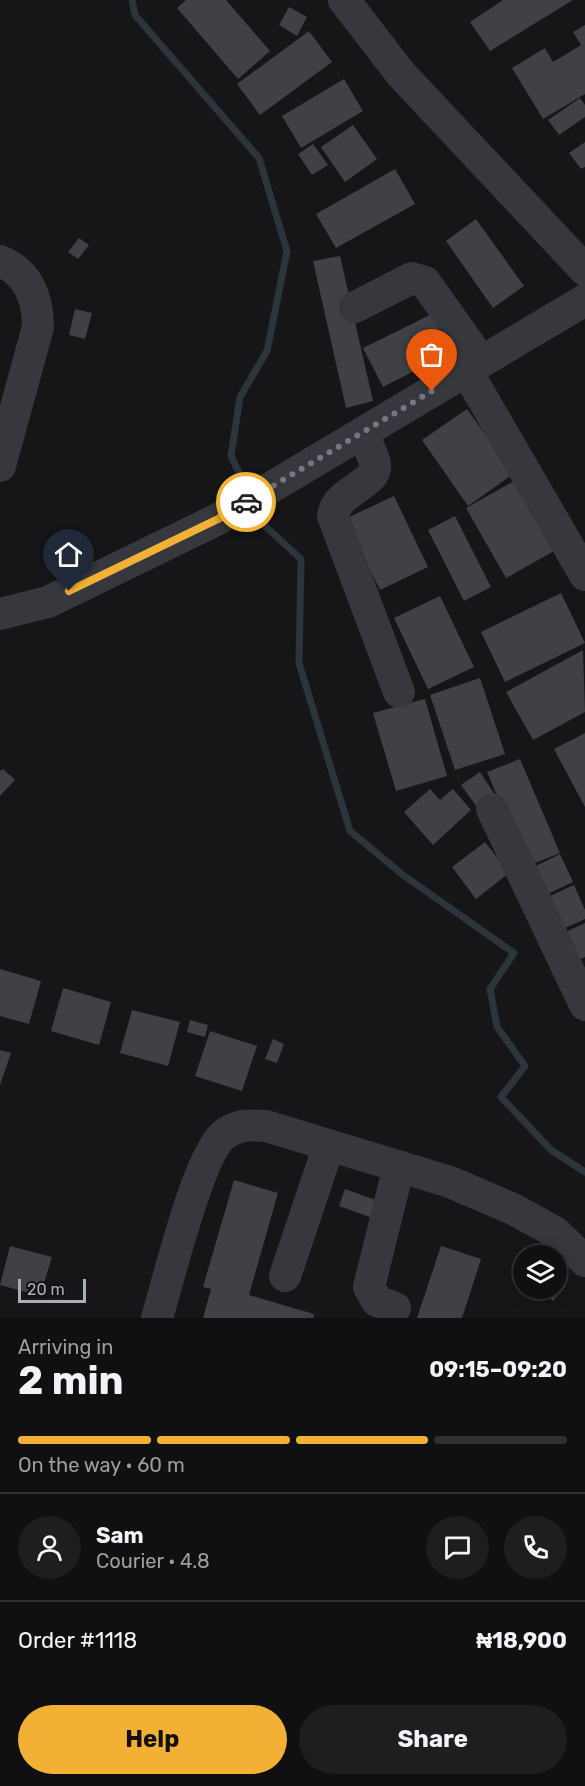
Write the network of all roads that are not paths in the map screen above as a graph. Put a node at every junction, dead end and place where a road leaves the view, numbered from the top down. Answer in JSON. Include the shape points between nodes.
{"nodes":[{"id":1,"x":344,"y":0,"type":"edge"},
{"id":2,"x":0,"y":261,"type":"edge"},
{"id":3,"x":585,"y":270,"type":"edge"},
{"id":4,"x":585,"y":300,"type":"edge"},
{"id":5,"x":355,"y":308,"type":"dead end"},
{"id":6,"x":474,"y":366,"type":"junction"},
{"id":7,"x":356,"y":436,"type":"junction"},
{"id":8,"x":0,"y":466,"type":"edge"},
{"id":9,"x":585,"y":576,"type":"edge"},
{"id":10,"x":0,"y":614,"type":"edge"},
{"id":11,"x":399,"y":692,"type":"dead end"},
{"id":12,"x":492,"y":809,"type":"dead end"},
{"id":13,"x":585,"y":1005,"type":"edge"},
{"id":14,"x":328,"y":1145,"type":"junction"},
{"id":15,"x":399,"y":1166,"type":"junction"},
{"id":16,"x":585,"y":1261,"type":"edge"},
{"id":17,"x":285,"y":1276,"type":"dead end"},
{"id":18,"x":395,"y":1308,"type":"dead end"},
{"id":19,"x":157,"y":1318,"type":"edge"}],
"edges":[{"from":1,"to":3,"type":"street","via":[[401,74]]},
{"from":2,"to":8,"type":"street","via":[[16,269],[27,281],[38,309],[38,327]]},
{"from":4,"to":6,"type":"street"},
{"from":5,"to":6,"type":"street","via":[[412,278],[420,278]]},
{"from":6,"to":7,"type":"street"},
{"from":6,"to":9,"type":"street"},
{"from":7,"to":10,"type":"street","via":[[218,519],[48,602]]},
{"from":7,"to":11,"type":"street","via":[[375,465],[374,473],[342,497],[333,516]]},
{"from":12,"to":13,"type":"street"},
{"from":14,"to":15,"type":"street"},
{"from":14,"to":17,"type":"street"},
{"from":14,"to":19,"type":"street","via":[[266,1126],[242,1125],[225,1133],[214,1145],[191,1203]]},
{"from":15,"to":16,"type":"street","via":[[450,1182],[513,1209],[555,1232]]},
{"from":15,"to":18,"type":"street","via":[[369,1287],[377,1301]]}]}
